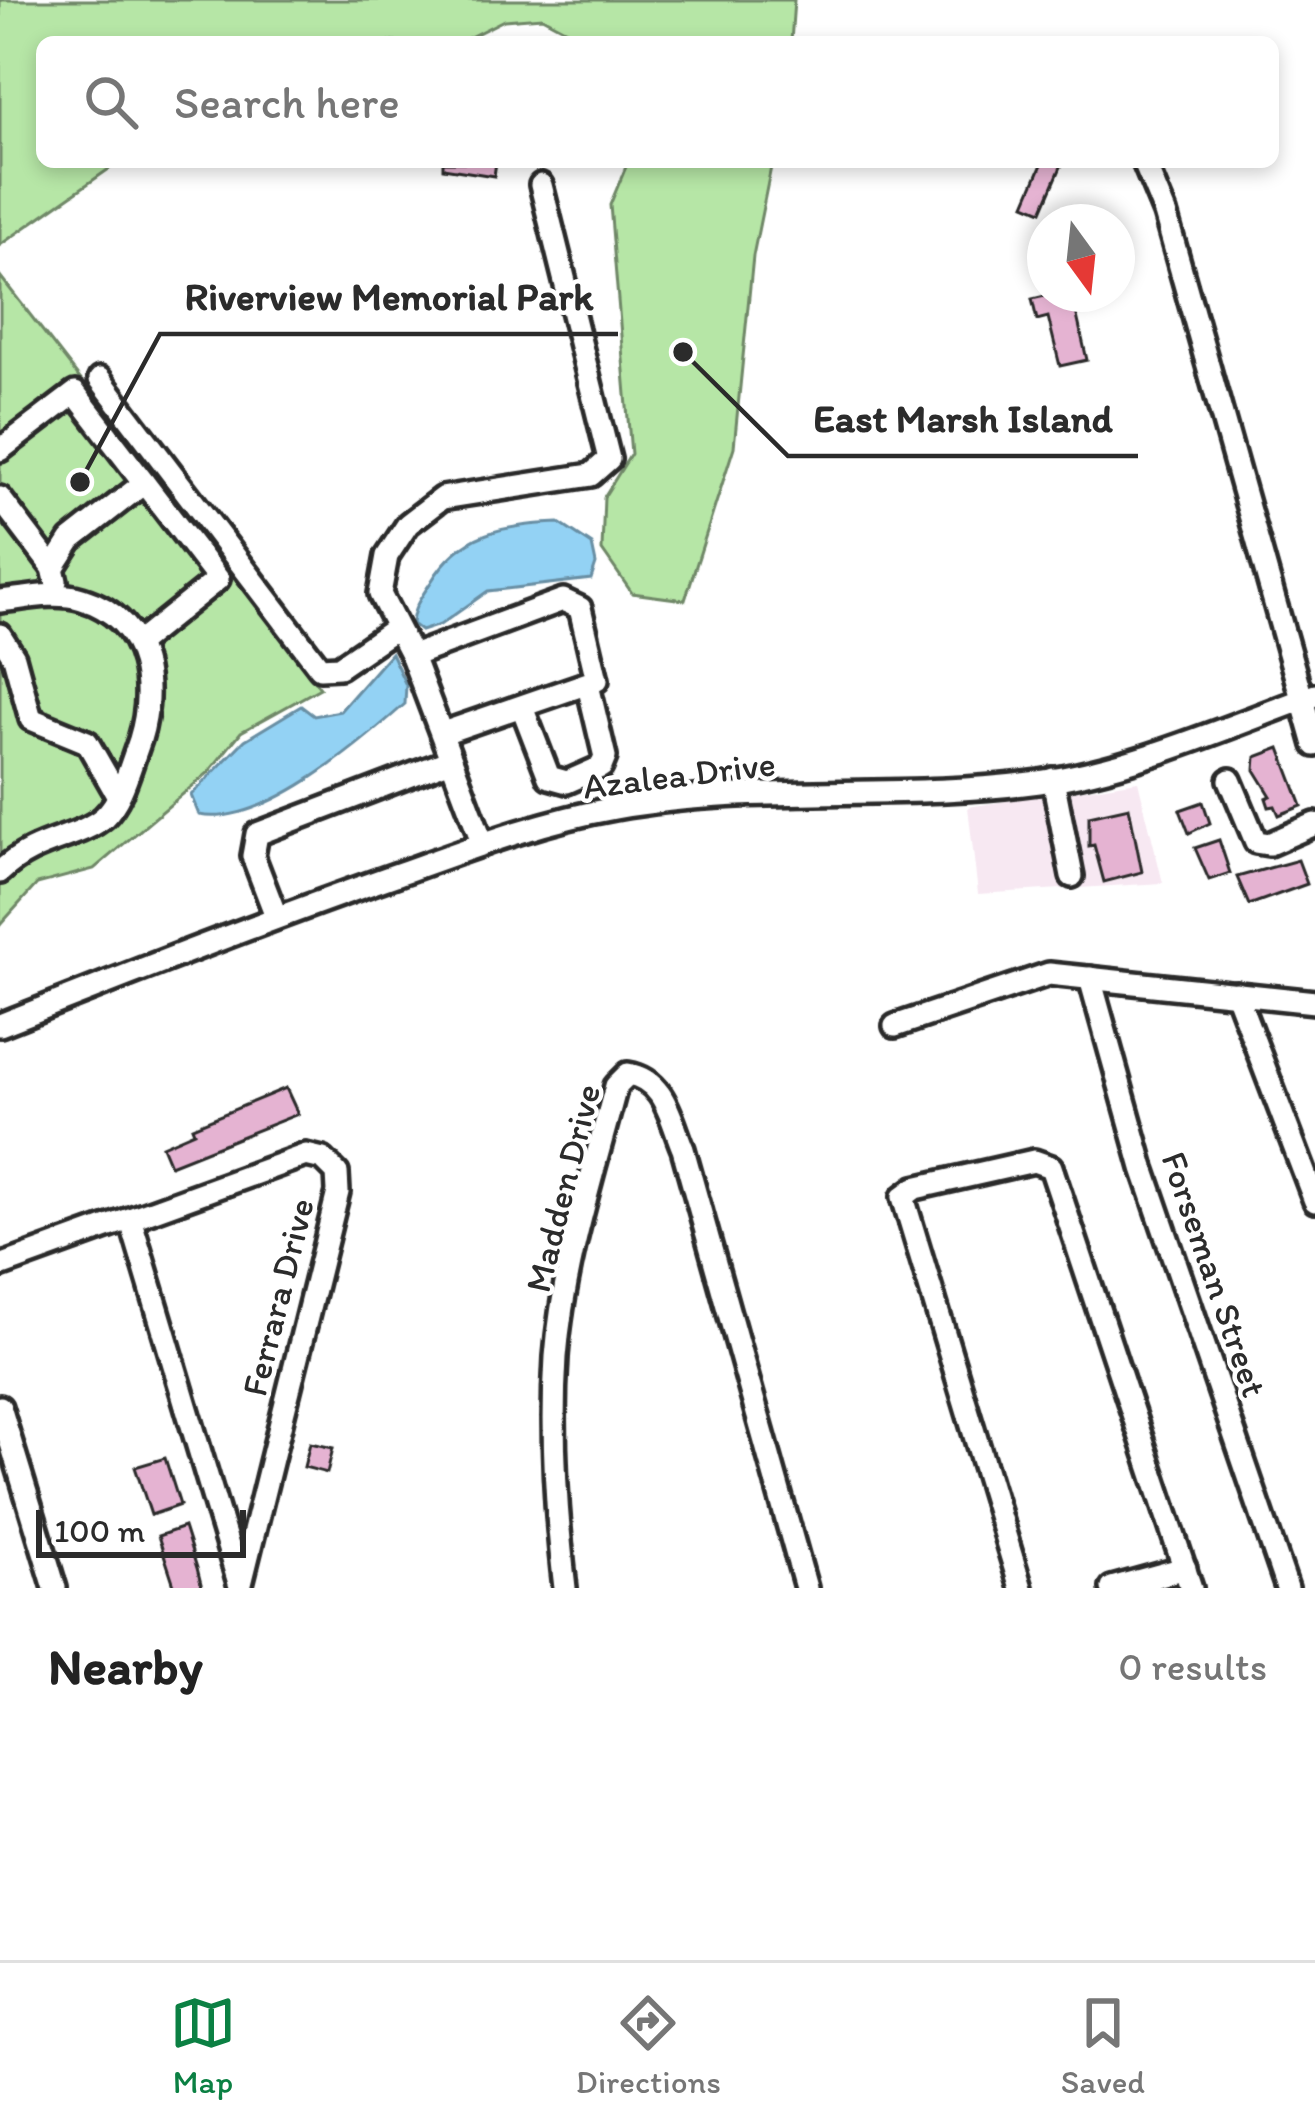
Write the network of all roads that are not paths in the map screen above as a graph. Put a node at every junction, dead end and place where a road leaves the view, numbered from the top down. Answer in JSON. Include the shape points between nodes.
{"nodes":[{"id":1,"x":1146,"y":168,"type":"edge"},
{"id":2,"x":541,"y":184,"type":"dead end"},
{"id":3,"x":100,"y":379,"type":"dead end"},
{"id":4,"x":0,"y":450,"type":"edge"},
{"id":5,"x":144,"y":483,"type":"junction"},
{"id":6,"x":0,"y":498,"type":"edge"},
{"id":7,"x":53,"y":568,"type":"junction"},
{"id":8,"x":58,"y":595,"type":"junction"},
{"id":9,"x":0,"y":601,"type":"edge"},
{"id":10,"x":396,"y":628,"type":"junction"},
{"id":11,"x":0,"y":635,"type":"edge"},
{"id":12,"x":137,"y":644,"type":"junction"},
{"id":13,"x":412,"y":656,"type":"junction"},
{"id":14,"x":588,"y":686,"type":"junction"},
{"id":15,"x":1307,"y":698,"type":"edge"},
{"id":16,"x":522,"y":707,"type":"junction"},
{"id":17,"x":443,"y":733,"type":"junction"},
{"id":18,"x":1315,"y":745,"type":"edge"},
{"id":19,"x":451,"y":760,"type":"junction"},
{"id":20,"x":1053,"y":779,"type":"junction"},
{"id":21,"x":1230,"y":780,"type":"dead end"},
{"id":22,"x":118,"y":796,"type":"junction"},
{"id":23,"x":1315,"y":824,"type":"edge"},
{"id":24,"x":483,"y":844,"type":"junction"},
{"id":25,"x":0,"y":872,"type":"edge"},
{"id":26,"x":1072,"y":876,"type":"dead end"},
{"id":27,"x":277,"y":916,"type":"junction"},
{"id":28,"x":1090,"y":978,"type":"junction"},
{"id":29,"x":1236,"y":993,"type":"junction"},
{"id":30,"x":1315,"y":1002,"type":"edge"},
{"id":31,"x":0,"y":1025,"type":"edge"},
{"id":32,"x":896,"y":1026,"type":"dead end"},
{"id":33,"x":1315,"y":1201,"type":"edge"},
{"id":34,"x":131,"y":1221,"type":"junction"},
{"id":35,"x":0,"y":1266,"type":"edge"},
{"id":36,"x":0,"y":1407,"type":"edge"},
{"id":37,"x":1188,"y":1578,"type":"edge"},
{"id":38,"x":239,"y":1586,"type":"edge"},
{"id":39,"x":55,"y":1588,"type":"edge"},
{"id":40,"x":565,"y":1588,"type":"edge"},
{"id":41,"x":806,"y":1588,"type":"edge"},
{"id":42,"x":1021,"y":1588,"type":"edge"},
{"id":43,"x":1112,"y":1588,"type":"edge"},
{"id":44,"x":1287,"y":1588,"type":"edge"}],
"edges":[{"from":1,"to":15,"type":"street"},
{"from":2,"to":10,"type":"street","via":[[609,459],[591,475],[442,498],[408,524],[381,578]]},
{"from":3,"to":10,"type":"street","via":[[320,668],[339,667]]},
{"from":4,"to":5,"type":"street","via":[[75,392]]},
{"from":5,"to":7,"type":"street","via":[[71,539]]},
{"from":5,"to":12,"type":"street","via":[[218,579]]},
{"from":6,"to":7,"type":"street"},
{"from":7,"to":8,"type":"street"},
{"from":8,"to":9,"type":"street"},
{"from":8,"to":12,"type":"street","via":[[107,612]]},
{"from":10,"to":13,"type":"street"},
{"from":11,"to":22,"type":"street","via":[[31,718],[87,742]]},
{"from":12,"to":22,"type":"street","via":[[148,711]]},
{"from":13,"to":14,"type":"street","via":[[562,600],[580,608],[597,670]]},
{"from":13,"to":17,"type":"street"},
{"from":14,"to":16,"type":"street"},
{"from":14,"to":16,"type":"street","via":[[605,758],[567,782],[549,777]]},
{"from":15,"to":18,"type":"street"},
{"from":15,"to":20,"type":"street","name":"Azalea Drive","via":[[1137,762]]},
{"from":16,"to":17,"type":"street"},
{"from":17,"to":19,"type":"street"},
{"from":19,"to":24,"type":"street"},
{"from":19,"to":27,"type":"street","via":[[257,834],[253,856]]},
{"from":20,"to":24,"type":"street","name":"Azalea Drive","via":[[729,794],[612,808]]},
{"from":20,"to":26,"type":"street"},
{"from":21,"to":23,"type":"street","via":[[1256,842]]},
{"from":22,"to":25,"type":"street","via":[[101,820],[39,842]]},
{"from":24,"to":27,"type":"street","name":"Azalea Drive"},
{"from":27,"to":31,"type":"street","name":"Azalea Drive"},
{"from":28,"to":29,"type":"street"},
{"from":28,"to":32,"type":"street","via":[[1049,974]]},
{"from":28,"to":44,"type":"street","name":"Forseman Street","via":[[1143,1168]]},
{"from":29,"to":30,"type":"street"},
{"from":29,"to":33,"type":"street"},
{"from":34,"to":35,"type":"street","name":"Ferrara Drive"},
{"from":34,"to":38,"type":"street","name":"Ferrara Drive"},
{"from":34,"to":38,"type":"street","name":"Ferrara Drive","via":[[306,1155],[337,1173]]},
{"from":36,"to":39,"type":"street"},
{"from":37,"to":42,"type":"street","via":[[1051,1167],[1034,1162],[903,1196]]},
{"from":37,"to":43,"type":"street"},
{"from":40,"to":41,"type":"street","name":"Madden Drive","via":[[556,1355],[580,1223],[616,1086],[628,1074],[658,1088],[683,1149]]}]}
